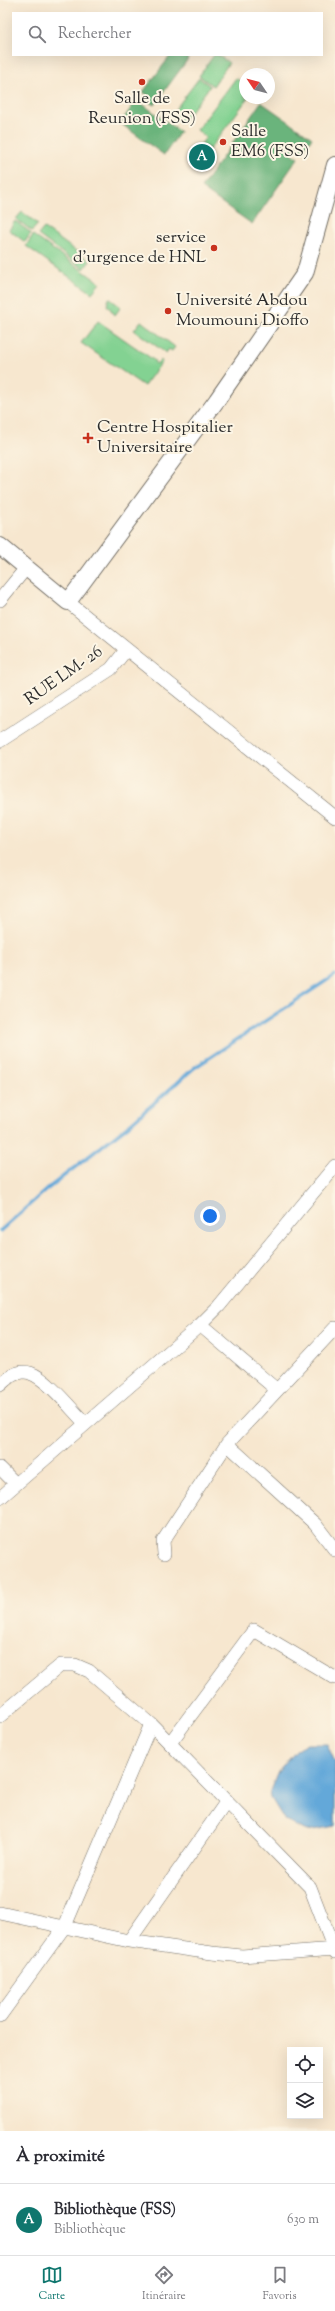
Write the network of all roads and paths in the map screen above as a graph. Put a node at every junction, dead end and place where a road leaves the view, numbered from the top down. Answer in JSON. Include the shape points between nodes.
{"nodes":[{"id":1,"x":335,"y":164,"type":"edge"},
{"id":2,"x":0,"y":546,"type":"edge"},
{"id":3,"x":26,"y":568,"type":"junction"},
{"id":4,"x":0,"y":600,"type":"edge"},
{"id":5,"x":68,"y":602,"type":"junction"},
{"id":6,"x":126,"y":650,"type":"junction"},
{"id":7,"x":0,"y":741,"type":"edge"},
{"id":8,"x":335,"y":817,"type":"edge"},
{"id":9,"x":335,"y":1166,"type":"edge"},
{"id":10,"x":200,"y":1325,"type":"junction"},
{"id":11,"x":335,"y":1328,"type":"edge"},
{"id":12,"x":0,"y":1385,"type":"edge"},
{"id":13,"x":277,"y":1390,"type":"junction"},
{"id":14,"x":85,"y":1423,"type":"junction"},
{"id":15,"x":227,"y":1444,"type":"junction"},
{"id":16,"x":0,"y":1468,"type":"edge"},
{"id":17,"x":15,"y":1483,"type":"junction"},
{"id":18,"x":0,"y":1498,"type":"edge"},
{"id":19,"x":335,"y":1550,"type":"edge"},
{"id":20,"x":164,"y":1554,"type":"dead end"},
{"id":21,"x":335,"y":1678,"type":"edge"},
{"id":22,"x":0,"y":1716,"type":"edge"},
{"id":23,"x":151,"y":1724,"type":"junction"},
{"id":24,"x":170,"y":1744,"type":"junction"},
{"id":25,"x":227,"y":1801,"type":"junction"},
{"id":26,"x":0,"y":1913,"type":"edge"},
{"id":27,"x":65,"y":1926,"type":"junction"},
{"id":28,"x":129,"y":1941,"type":"junction"},
{"id":29,"x":335,"y":1950,"type":"edge"},
{"id":30,"x":0,"y":2016,"type":"edge"}],
"edges":[{"from":1,"to":5,"type":"street","via":[[305,273],[216,400]]},
{"from":2,"to":3,"type":"street"},
{"from":3,"to":4,"type":"street"},
{"from":3,"to":5,"type":"street"},
{"from":5,"to":6,"type":"street"},
{"from":6,"to":7,"type":"street","name":"RUE LM- 26","via":[[111,669]]},
{"from":6,"to":8,"type":"street"},
{"from":9,"to":10,"type":"street","via":[[219,1306]]},
{"from":10,"to":13,"type":"street"},
{"from":10,"to":14,"type":"street"},
{"from":11,"to":13,"type":"street"},
{"from":12,"to":14,"type":"street","via":[[17,1373],[31,1373],[47,1385]]},
{"from":13,"to":15,"type":"street"},
{"from":14,"to":17,"type":"street"},
{"from":15,"to":19,"type":"street","via":[[315,1524]]},
{"from":15,"to":20,"type":"street","via":[[163,1540]]},
{"from":16,"to":17,"type":"street"},
{"from":17,"to":18,"type":"street"},
{"from":21,"to":24,"type":"street","via":[[254,1630]]},
{"from":22,"to":23,"type":"street","via":[[61,1665],[75,1665],[89,1671]]},
{"from":23,"to":24,"type":"street"},
{"from":23,"to":27,"type":"street"},
{"from":24,"to":25,"type":"street"},
{"from":25,"to":28,"type":"street"},
{"from":25,"to":29,"type":"street","via":[[310,1887]]},
{"from":26,"to":27,"type":"street"},
{"from":27,"to":28,"type":"street"},
{"from":27,"to":30,"type":"street"},
{"from":28,"to":29,"type":"street","via":[[242,1956]]}]}
